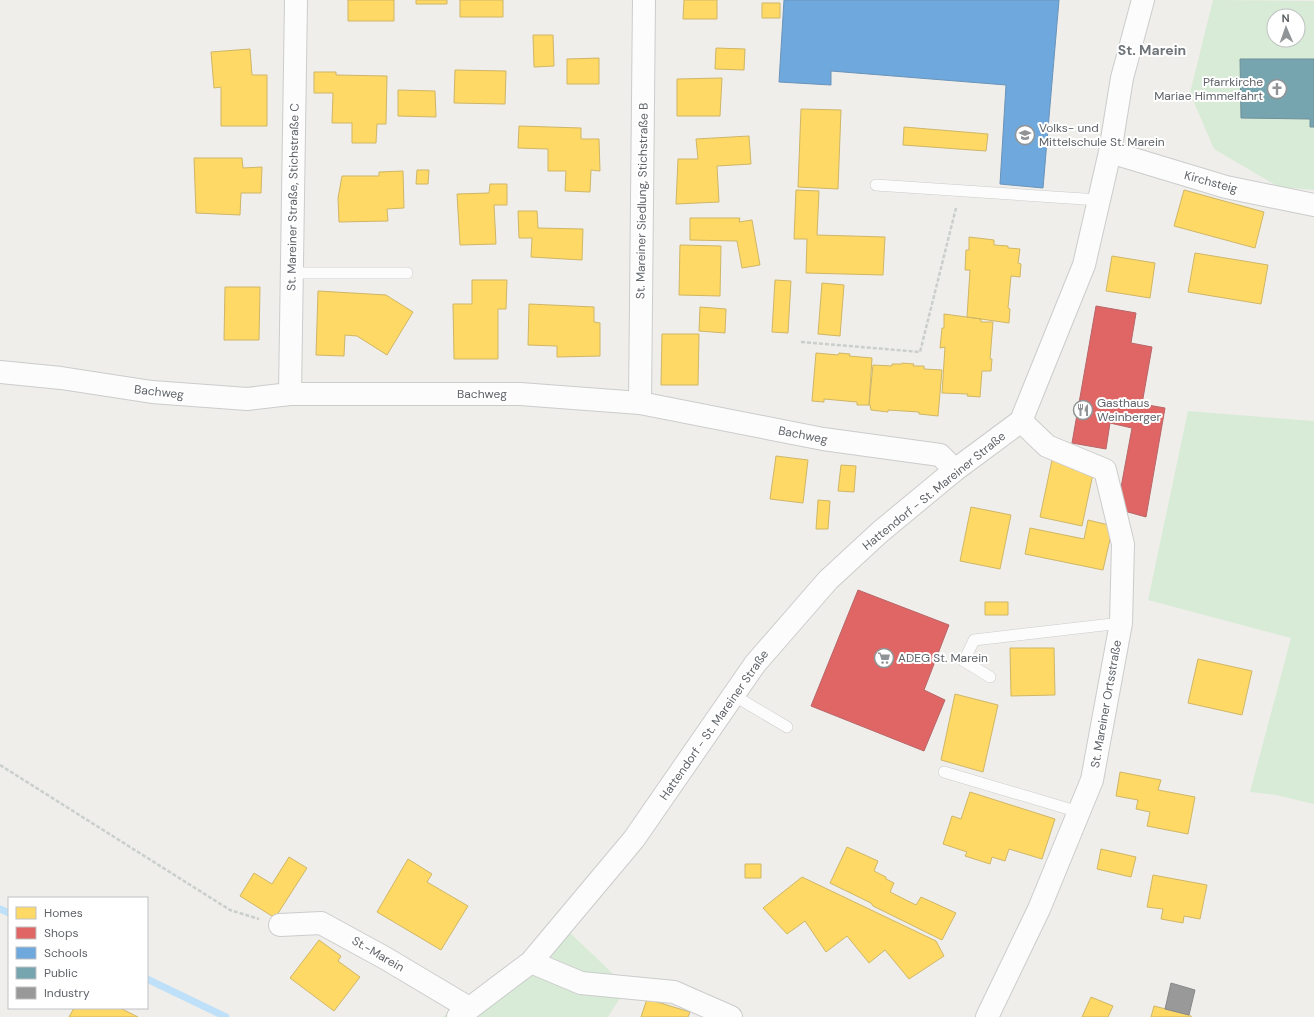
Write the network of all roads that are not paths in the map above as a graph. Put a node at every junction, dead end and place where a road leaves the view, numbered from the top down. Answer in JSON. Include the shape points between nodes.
{"nodes":[{"id":1,"x":296,"y":0,"type":"edge"},
{"id":2,"x":644,"y":0,"type":"edge"},
{"id":3,"x":1143,"y":0,"type":"edge"},
{"id":4,"x":1110,"y":152,"type":"junction"},
{"id":5,"x":876,"y":185,"type":"dead end"},
{"id":6,"x":1099,"y":200,"type":"junction"},
{"id":7,"x":1314,"y":205,"type":"edge"},
{"id":8,"x":292,"y":273,"type":"junction"},
{"id":9,"x":407,"y":273,"type":"dead end"},
{"id":10,"x":0,"y":372,"type":"edge"},
{"id":11,"x":290,"y":394,"type":"junction"},
{"id":12,"x":640,"y":403,"type":"junction"},
{"id":13,"x":1021,"y":421,"type":"junction"},
{"id":14,"x":955,"y":470,"type":"junction"},
{"id":15,"x":1121,"y":623,"type":"junction"},
{"id":16,"x":990,"y":677,"type":"dead end"},
{"id":17,"x":733,"y":695,"type":"junction"},
{"id":18,"x":787,"y":727,"type":"dead end"},
{"id":19,"x":944,"y":772,"type":"dead end"},
{"id":20,"x":1079,"y":812,"type":"junction"},
{"id":21,"x":280,"y":925,"type":"road end"},
{"id":22,"x":531,"y":962,"type":"junction"},
{"id":23,"x":463,"y":1013,"type":"edge"},
{"id":24,"x":731,"y":1017,"type":"edge"},
{"id":25,"x":987,"y":1017,"type":"edge"}],
"edges":[{"from":1,"to":8,"type":"street","name":"St. Mareiner Straße, Stichstraße C"},
{"from":2,"to":12,"type":"street","name":"St. Mareiner Siedlung, Stichstraße B"},
{"from":3,"to":4,"type":"street","via":[[1122,78]]},
{"from":4,"to":6,"type":"street"},
{"from":4,"to":7,"type":"street","name":"Kirchsteig","via":[[1226,187]]},
{"from":5,"to":6,"type":"lane"},
{"from":6,"to":13,"type":"street","via":[[1084,265]]},
{"from":8,"to":9,"type":"lane"},
{"from":8,"to":11,"type":"street","name":"St. Mareiner Straße, Stichstraße C"},
{"from":10,"to":11,"type":"street","name":"Bachweg","via":[[61,378],[152,392],[247,399]]},
{"from":11,"to":12,"type":"street","name":"Bachweg","via":[[520,394]]},
{"from":12,"to":14,"type":"street","name":"Bachweg","via":[[823,439],[940,455]]},
{"from":13,"to":14,"type":"street","name":"Hattendorf - St. Mareiner Straße"},
{"from":13,"to":15,"type":"street","name":"St. Mareiner Ortsstraße","via":[[1047,446],[1106,470],[1123,544]]},
{"from":14,"to":17,"type":"street","name":"Hattendorf - St. Mareiner Straße","via":[[880,532],[828,580],[755,664]]},
{"from":15,"to":16,"type":"lane","via":[[974,640],[964,661]]},
{"from":15,"to":20,"type":"street","name":"St. Mareiner Ortsstraße","via":[[1092,780]]},
{"from":17,"to":18,"type":"lane"},
{"from":17,"to":22,"type":"street","name":"Hattendorf - St. Mareiner Straße","via":[[634,839]]},
{"from":19,"to":20,"type":"lane"},
{"from":20,"to":25,"type":"street","name":"St. Mareiner Ortsstraße","via":[[1039,909]]},
{"from":21,"to":23,"type":"street","name":"St.-Marein","via":[[321,923],[386,958]]},
{"from":22,"to":23,"type":"street","name":"Hattendorf - St. Mareiner Straße"},
{"from":22,"to":24,"type":"street","via":[[581,983],[674,992]]}]}
